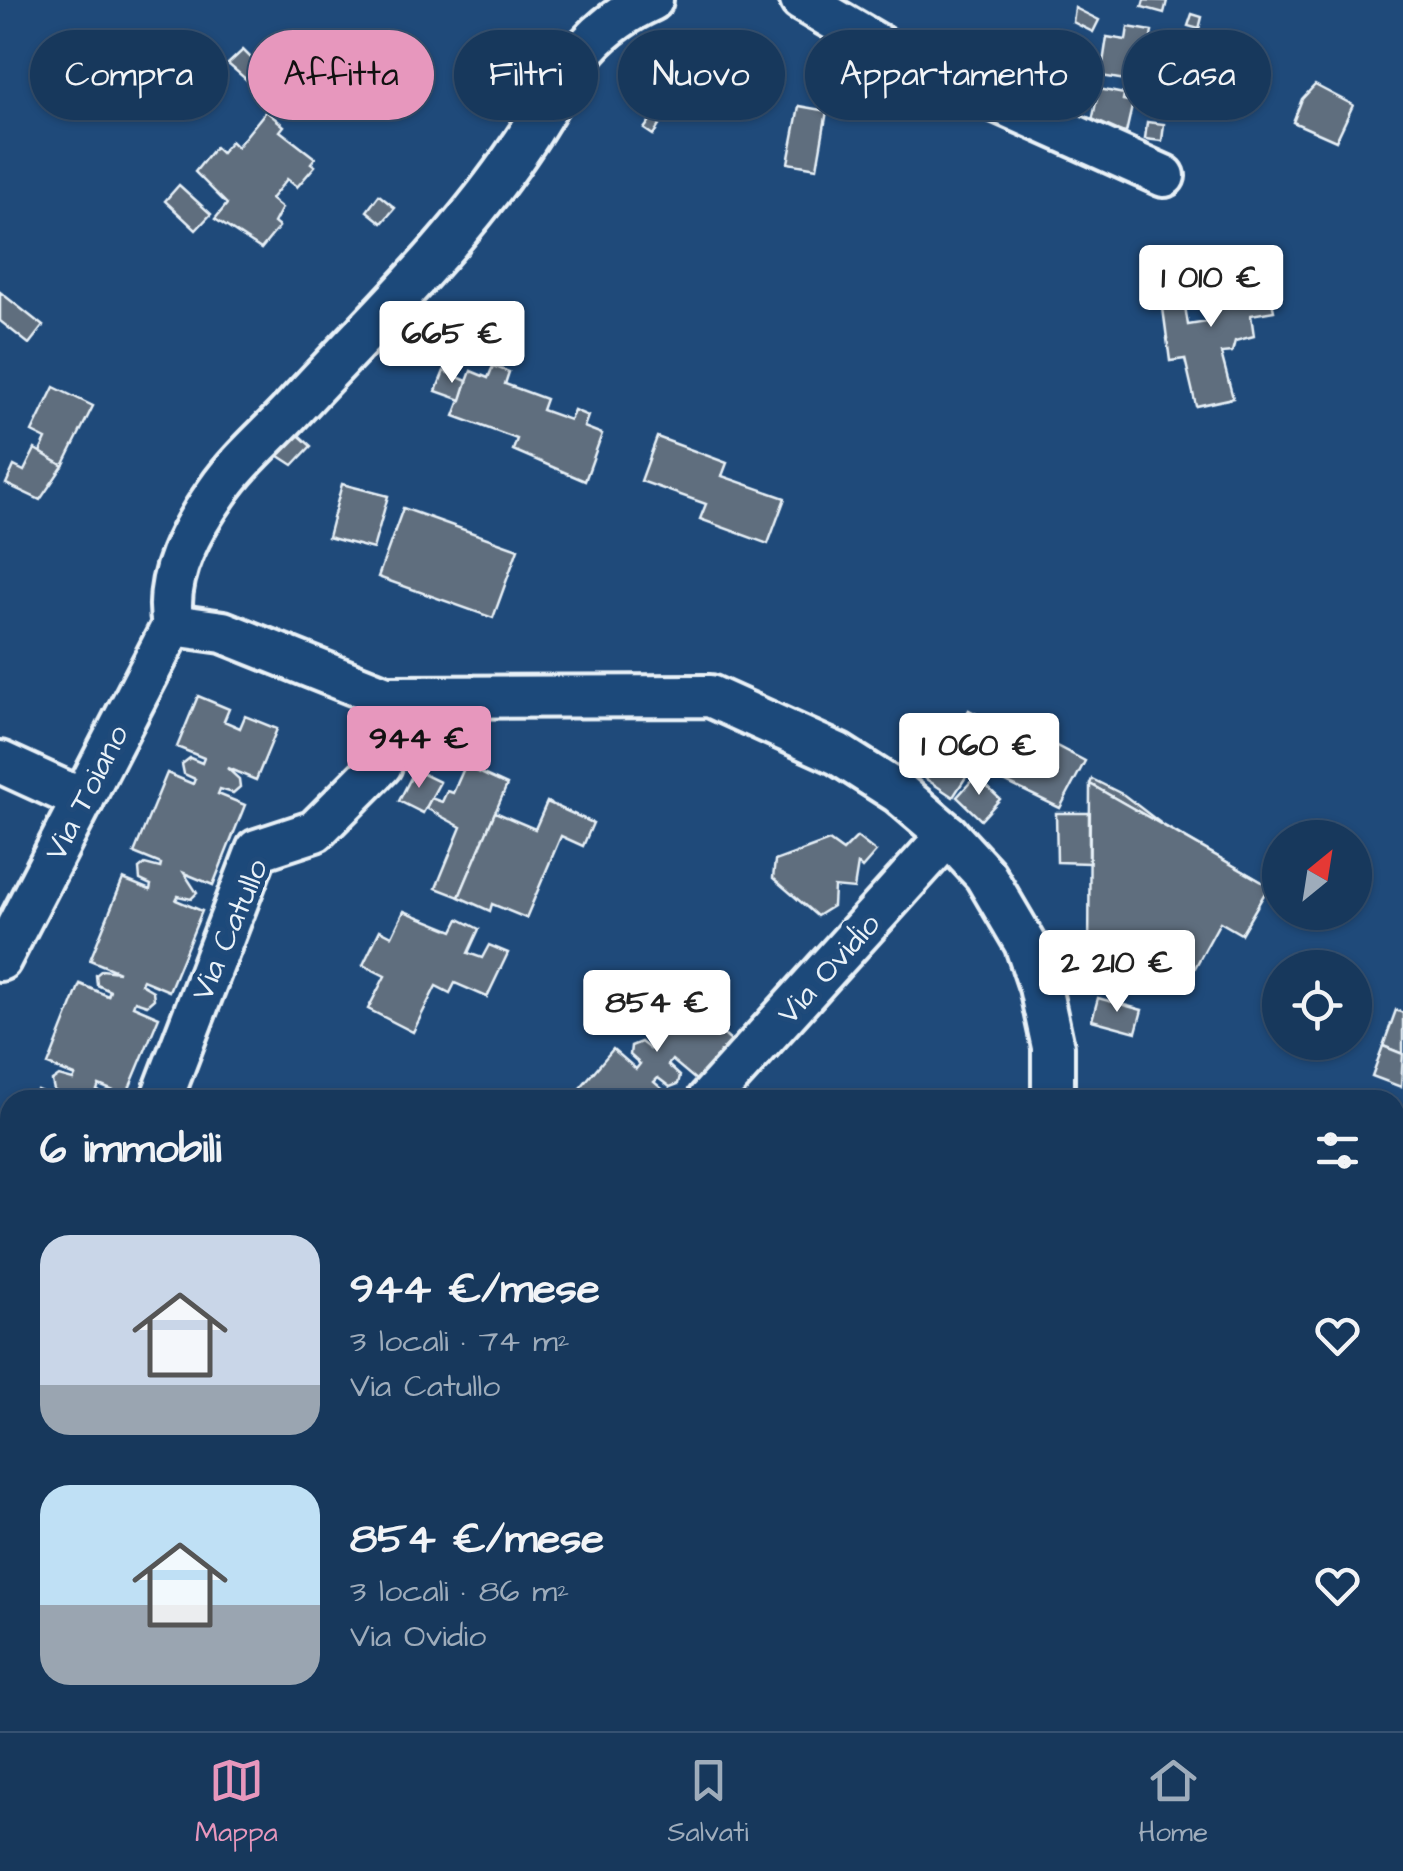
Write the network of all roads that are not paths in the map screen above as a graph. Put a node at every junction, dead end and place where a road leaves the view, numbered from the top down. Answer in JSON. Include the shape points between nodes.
{"nodes":[{"id":1,"x":652,"y":0,"type":"edge"},
{"id":2,"x":802,"y":0,"type":"edge"},
{"id":3,"x":1164,"y":176,"type":"dead end"},
{"id":4,"x":173,"y":625,"type":"junction"},
{"id":5,"x":386,"y":696,"type":"junction"},
{"id":6,"x":0,"y":762,"type":"edge"},
{"id":7,"x":83,"y":800,"type":"junction"},
{"id":8,"x":948,"y":834,"type":"junction"},
{"id":9,"x":0,"y":960,"type":"edge"},
{"id":10,"x":165,"y":1090,"type":"edge"},
{"id":11,"x":717,"y":1090,"type":"edge"},
{"id":12,"x":1052,"y":1090,"type":"edge"}],
"edges":[{"from":1,"to":4,"type":"street","via":[[621,14],[573,59],[521,148],[460,231],[218,490],[178,563],[168,604]]},
{"from":2,"to":3,"type":"street","via":[[900,58]]},
{"from":4,"to":5,"type":"street","via":[[223,632]]},
{"from":4,"to":7,"type":"street","name":"Via Toiano"},
{"from":5,"to":8,"type":"street","via":[[710,696],[838,754]]},
{"from":5,"to":10,"type":"street","name":"Via Catullo","via":[[381,765],[315,832],[258,850]]},
{"from":6,"to":7,"type":"street"},
{"from":7,"to":9,"type":"street","name":"Via Toiano"},
{"from":8,"to":11,"type":"street","name":"Via Ovidio"},
{"from":8,"to":12,"type":"street","via":[[986,876],[1025,943],[1052,1047]]}]}
